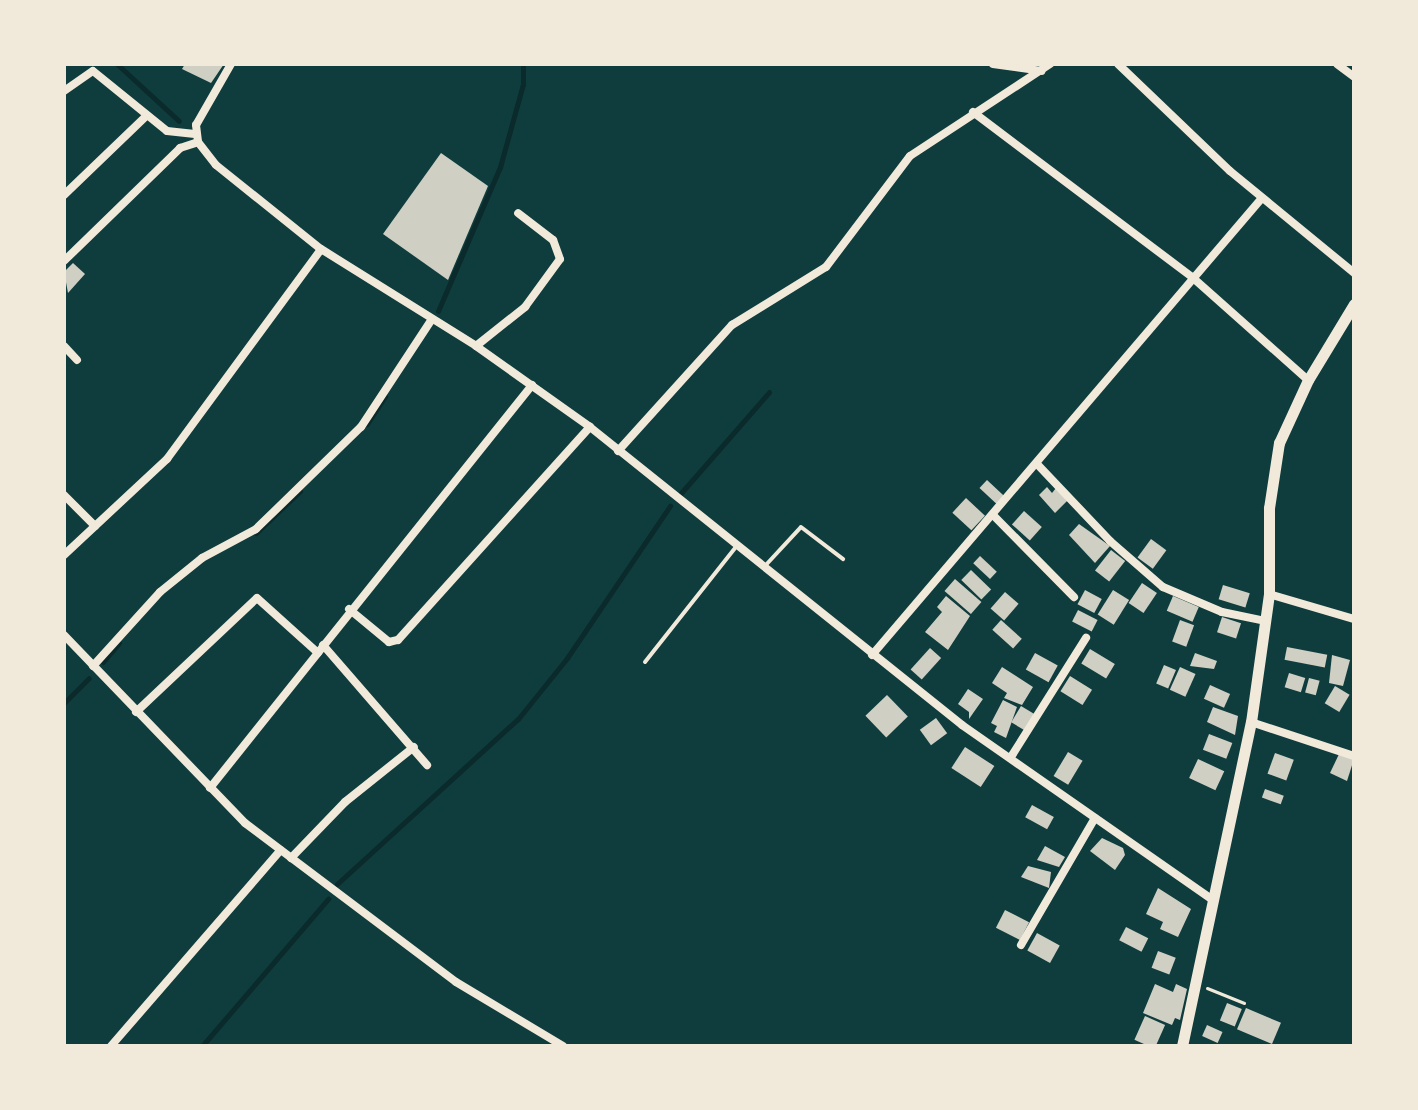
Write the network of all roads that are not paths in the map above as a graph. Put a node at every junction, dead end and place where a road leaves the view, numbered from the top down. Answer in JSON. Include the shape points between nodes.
{"nodes":[{"id":1,"x":231,"y":64,"type":"edge"},
{"id":2,"x":993,"y":64,"type":"edge"},
{"id":3,"x":1050,"y":64,"type":"edge"},
{"id":4,"x":1337,"y":64,"type":"edge"},
{"id":5,"x":1122,"y":65,"type":"edge"},
{"id":6,"x":1042,"y":71,"type":"junction"},
{"id":7,"x":1354,"y":77,"type":"edge"},
{"id":8,"x":64,"y":91,"type":"edge"},
{"id":9,"x":973,"y":112,"type":"junction"},
{"id":10,"x":147,"y":115,"type":"junction"},
{"id":11,"x":196,"y":138,"type":"junction"},
{"id":12,"x":64,"y":195,"type":"edge"},
{"id":13,"x":1261,"y":199,"type":"junction"},
{"id":14,"x":518,"y":213,"type":"dead end"},
{"id":15,"x":321,"y":249,"type":"junction"},
{"id":16,"x":64,"y":261,"type":"edge"},
{"id":17,"x":1354,"y":273,"type":"edge"},
{"id":18,"x":1192,"y":277,"type":"junction"},
{"id":19,"x":1354,"y":304,"type":"edge"},
{"id":20,"x":432,"y":319,"type":"junction"},
{"id":21,"x":64,"y":346,"type":"edge"},
{"id":22,"x":476,"y":346,"type":"junction"},
{"id":23,"x":77,"y":360,"type":"dead end"},
{"id":24,"x":1308,"y":380,"type":"junction"},
{"id":25,"x":532,"y":385,"type":"junction"},
{"id":26,"x":590,"y":427,"type":"junction"},
{"id":27,"x":618,"y":451,"type":"junction"},
{"id":28,"x":1038,"y":465,"type":"junction"},
{"id":29,"x":64,"y":495,"type":"edge"},
{"id":30,"x":994,"y":516,"type":"junction"},
{"id":31,"x":95,"y":526,"type":"junction"},
{"id":32,"x":735,"y":548,"type":"junction"},
{"id":33,"x":64,"y":555,"type":"edge"},
{"id":34,"x":843,"y":559,"type":"dead end"},
{"id":35,"x":762,"y":569,"type":"junction"},
{"id":36,"x":1269,"y":594,"type":"junction"},
{"id":37,"x":1074,"y":597,"type":"dead end"},
{"id":38,"x":349,"y":609,"type":"junction"},
{"id":39,"x":1354,"y":619,"type":"edge"},
{"id":40,"x":1266,"y":621,"type":"junction"},
{"id":41,"x":64,"y":635,"type":"edge"},
{"id":42,"x":1086,"y":638,"type":"dead end"},
{"id":43,"x":321,"y":649,"type":"junction"},
{"id":44,"x":872,"y":655,"type":"junction"},
{"id":45,"x":645,"y":662,"type":"dead end"},
{"id":46,"x":93,"y":666,"type":"junction"},
{"id":47,"x":136,"y":712,"type":"junction"},
{"id":48,"x":1251,"y":722,"type":"junction"},
{"id":49,"x":414,"y":747,"type":"junction"},
{"id":50,"x":1354,"y":756,"type":"edge"},
{"id":51,"x":1011,"y":757,"type":"junction"},
{"id":52,"x":427,"y":765,"type":"dead end"},
{"id":53,"x":210,"y":788,"type":"junction"},
{"id":54,"x":1095,"y":818,"type":"junction"},
{"id":55,"x":281,"y":850,"type":"junction"},
{"id":56,"x":291,"y":858,"type":"junction"},
{"id":57,"x":1214,"y":901,"type":"junction"},
{"id":58,"x":1021,"y":945,"type":"dead end"},
{"id":59,"x":111,"y":1046,"type":"edge"},
{"id":60,"x":563,"y":1046,"type":"edge"},
{"id":61,"x":1182,"y":1046,"type":"edge"}],
"edges":[{"from":1,"to":11,"type":"street","via":[[204,106]]},
{"from":2,"to":6,"type":"street"},
{"from":3,"to":6,"type":"street"},
{"from":4,"to":7,"type":"street"},
{"from":5,"to":13,"type":"street"},
{"from":6,"to":9,"type":"street"},
{"from":8,"to":10,"type":"street","via":[[93,71]]},
{"from":9,"to":18,"type":"street"},
{"from":9,"to":27,"type":"street","via":[[910,156],[813,279],[732,325]]},
{"from":10,"to":11,"type":"street","via":[[167,131]]},
{"from":10,"to":12,"type":"street"},
{"from":11,"to":15,"type":"street","via":[[216,165]]},
{"from":11,"to":16,"type":"street"},
{"from":13,"to":17,"type":"street"},
{"from":13,"to":18,"type":"street"},
{"from":14,"to":22,"type":"street","via":[[553,240],[560,259],[525,307]]},
{"from":15,"to":20,"type":"street"},
{"from":15,"to":31,"type":"street","via":[[167,459]]},
{"from":18,"to":24,"type":"street"},
{"from":18,"to":28,"type":"street"},
{"from":19,"to":24,"type":"street"},
{"from":20,"to":22,"type":"street"},
{"from":20,"to":46,"type":"street","via":[[361,427],[256,529],[202,558],[160,592]]},
{"from":21,"to":23,"type":"street"},
{"from":22,"to":25,"type":"street"},
{"from":24,"to":36,"type":"street","via":[[1288,417],[1273,470]]},
{"from":25,"to":26,"type":"street"},
{"from":25,"to":38,"type":"street"},
{"from":26,"to":27,"type":"street"},
{"from":26,"to":38,"type":"street","via":[[398,640],[389,642]]},
{"from":27,"to":32,"type":"street"},
{"from":28,"to":30,"type":"street"},
{"from":28,"to":40,"type":"street","via":[[1102,534],[1163,587],[1222,612]]},
{"from":29,"to":31,"type":"street"},
{"from":30,"to":37,"type":"street"},
{"from":30,"to":44,"type":"street"},
{"from":31,"to":33,"type":"street"},
{"from":32,"to":35,"type":"street"},
{"from":32,"to":45,"type":"lane"},
{"from":34,"to":35,"type":"lane","via":[[801,527]]},
{"from":35,"to":44,"type":"street"},
{"from":36,"to":39,"type":"street"},
{"from":36,"to":40,"type":"street"},
{"from":38,"to":43,"type":"street"},
{"from":40,"to":48,"type":"street"},
{"from":41,"to":46,"type":"street"},
{"from":42,"to":51,"type":"street"},
{"from":43,"to":47,"type":"street","via":[[257,598]]},
{"from":43,"to":49,"type":"street"},
{"from":43,"to":53,"type":"street"},
{"from":44,"to":51,"type":"street"},
{"from":46,"to":47,"type":"street"},
{"from":47,"to":53,"type":"street"},
{"from":48,"to":50,"type":"street"},
{"from":48,"to":57,"type":"street"},
{"from":49,"to":52,"type":"street"},
{"from":49,"to":56,"type":"street","via":[[345,802]]},
{"from":51,"to":54,"type":"street"},
{"from":53,"to":55,"type":"street"},
{"from":54,"to":57,"type":"street"},
{"from":54,"to":58,"type":"street"},
{"from":55,"to":56,"type":"street"},
{"from":55,"to":59,"type":"street"},
{"from":56,"to":60,"type":"street","via":[[456,982]]},
{"from":57,"to":61,"type":"street"}]}
